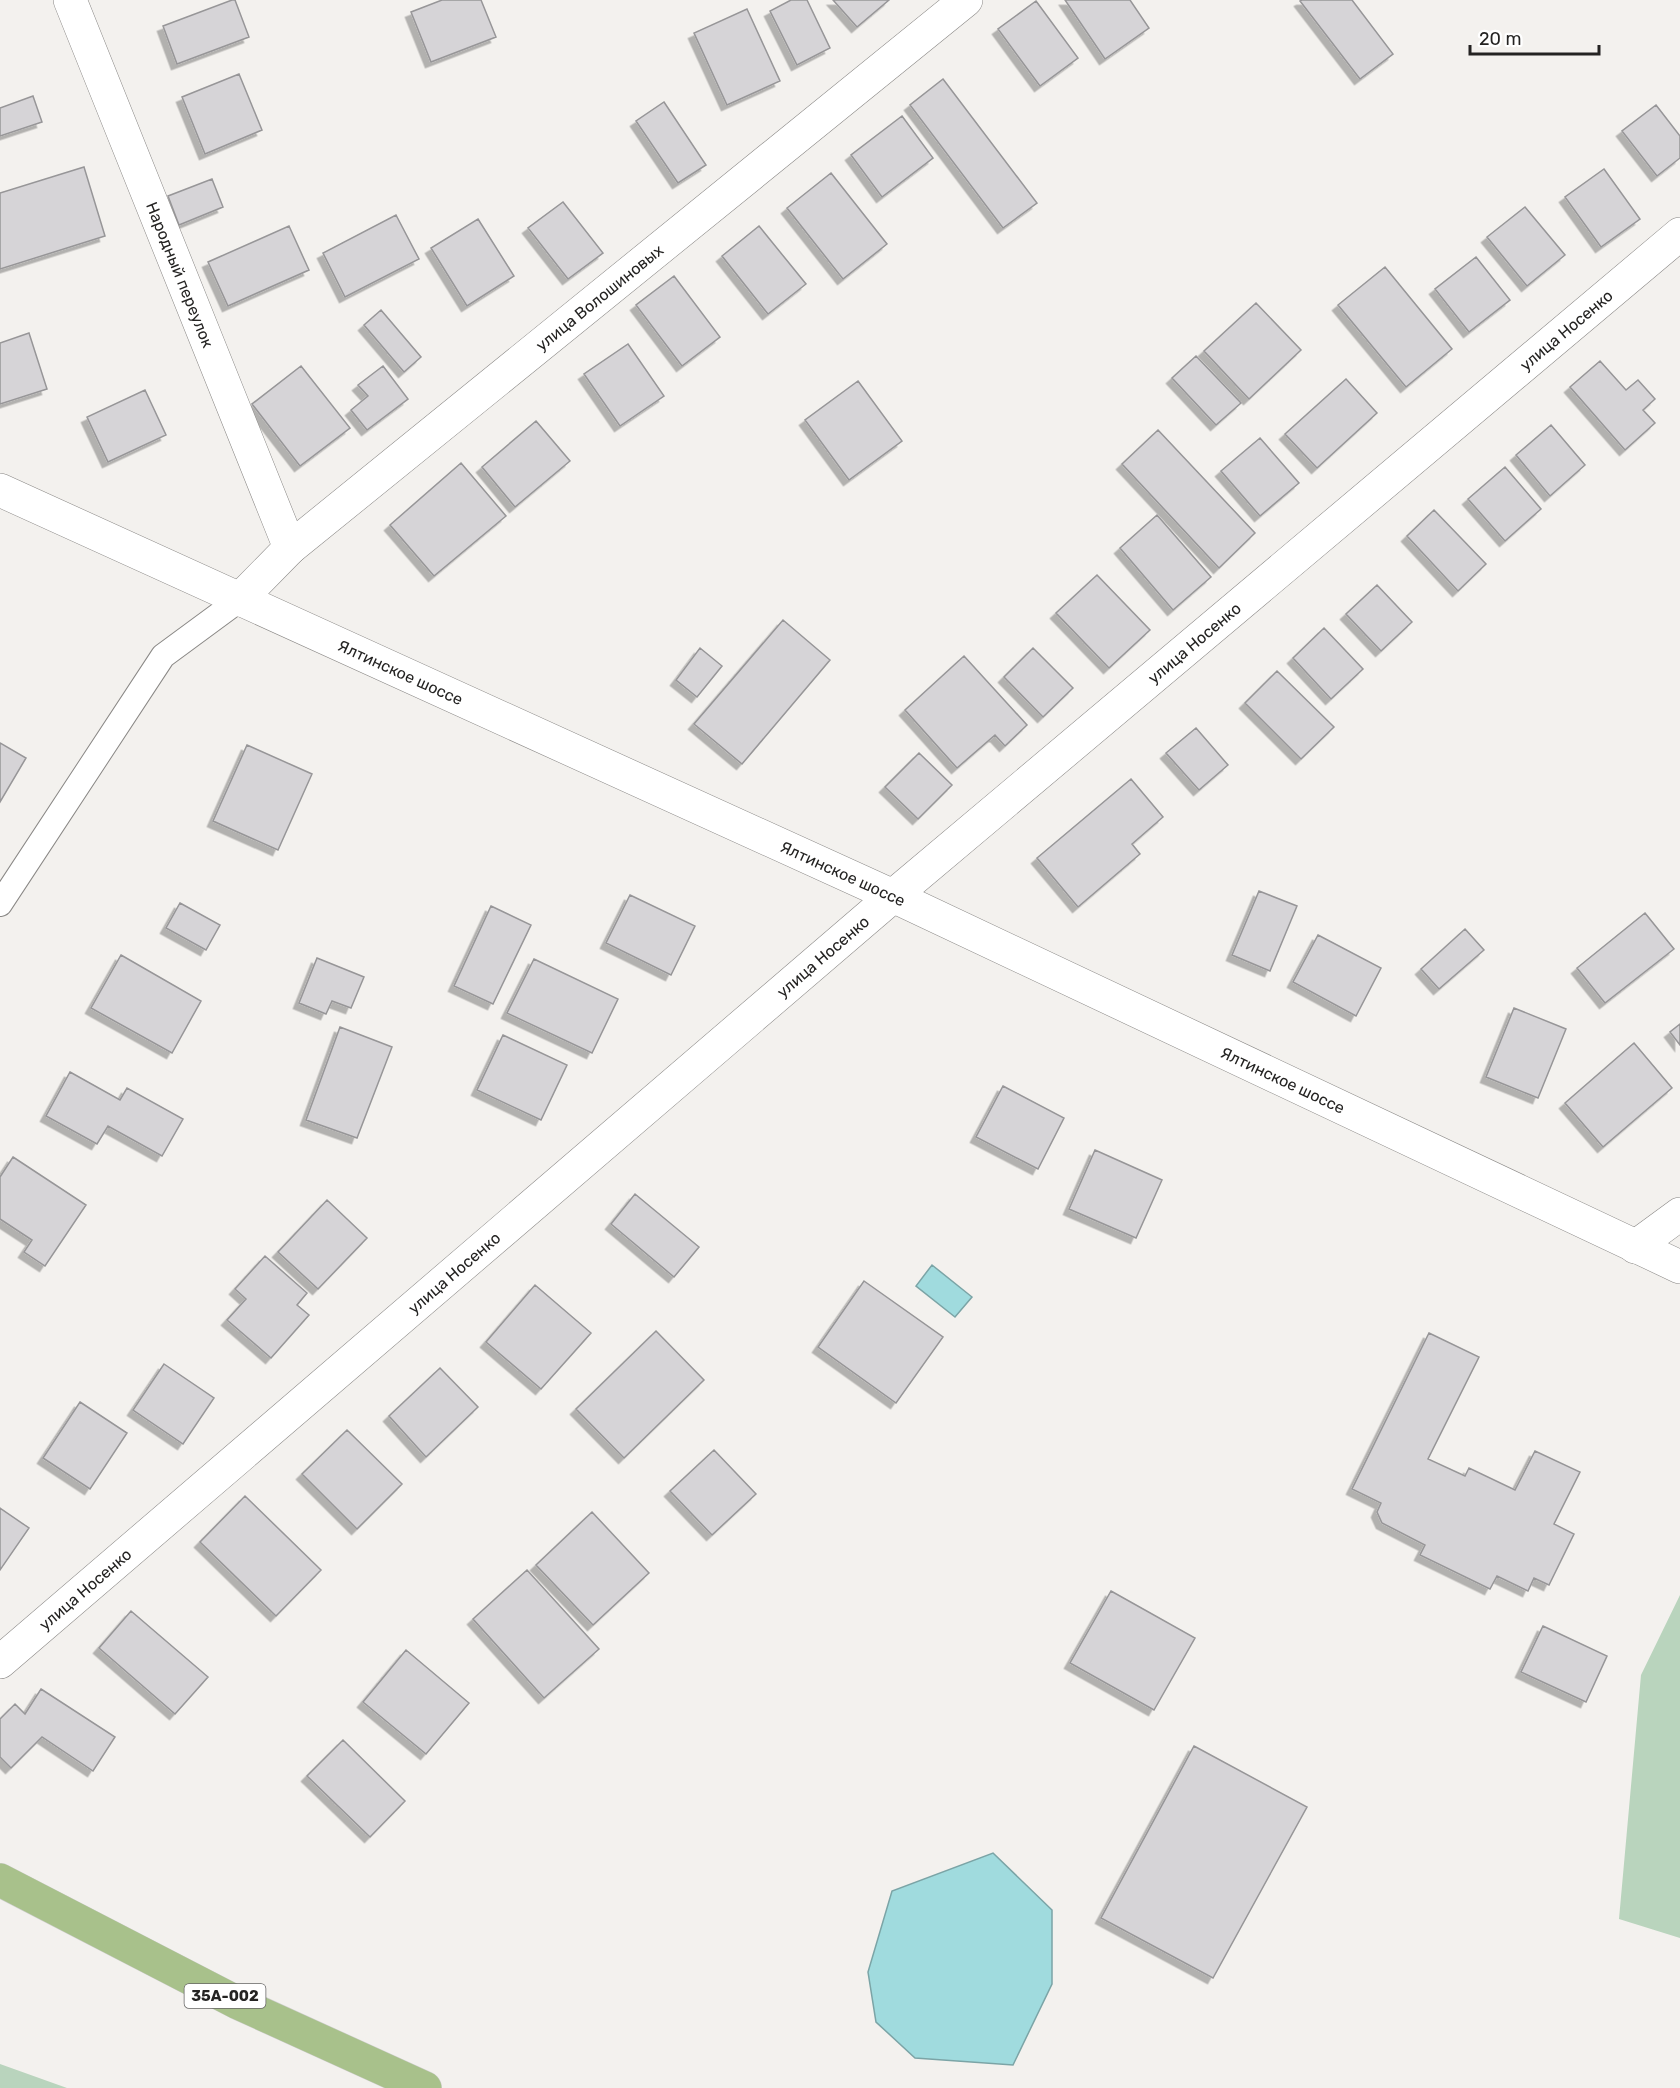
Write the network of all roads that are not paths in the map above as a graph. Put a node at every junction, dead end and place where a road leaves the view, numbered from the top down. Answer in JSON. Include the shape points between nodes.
{"nodes":[{"id":1,"x":70,"y":0,"type":"edge"},
{"id":2,"x":966,"y":0,"type":"edge"},
{"id":3,"x":1680,"y":234,"type":"edge"},
{"id":4,"x":0,"y":490,"type":"edge"},
{"id":5,"x":290,"y":548,"type":"junction"},
{"id":6,"x":239,"y":600,"type":"junction"},
{"id":7,"x":893,"y":896,"type":"junction"},
{"id":8,"x":0,"y":904,"type":"edge"},
{"id":9,"x":1680,"y":1214,"type":"edge"},
{"id":10,"x":1635,"y":1247,"type":"junction"},
{"id":11,"x":1680,"y":1267,"type":"edge"},
{"id":12,"x":0,"y":1662,"type":"edge"},
{"id":13,"x":0,"y":1880,"type":"edge"},
{"id":14,"x":425,"y":2088,"type":"edge"}],
"edges":[{"from":1,"to":5,"type":"street","name":"Народный переулок"},
{"from":2,"to":5,"type":"street","name":"улица Волошиновых"},
{"from":3,"to":7,"type":"street","name":"улица Носенко"},
{"from":4,"to":6,"type":"street","name":"Ялтинское шоссе"},
{"from":5,"to":6,"type":"street","name":"улица Волошиновых"},
{"from":6,"to":7,"type":"street","name":"Ялтинское шоссе"},
{"from":6,"to":8,"type":"lane","via":[[163,656]]},
{"from":7,"to":10,"type":"street","name":"Ялтинское шоссе"},
{"from":7,"to":12,"type":"street","name":"улица Носенко"},
{"from":9,"to":10,"type":"street"},
{"from":10,"to":11,"type":"street","name":"Ялтинское шоссе"},
{"from":13,"to":14,"type":"main road","number":"35А-002","via":[[238,2003]]}]}
